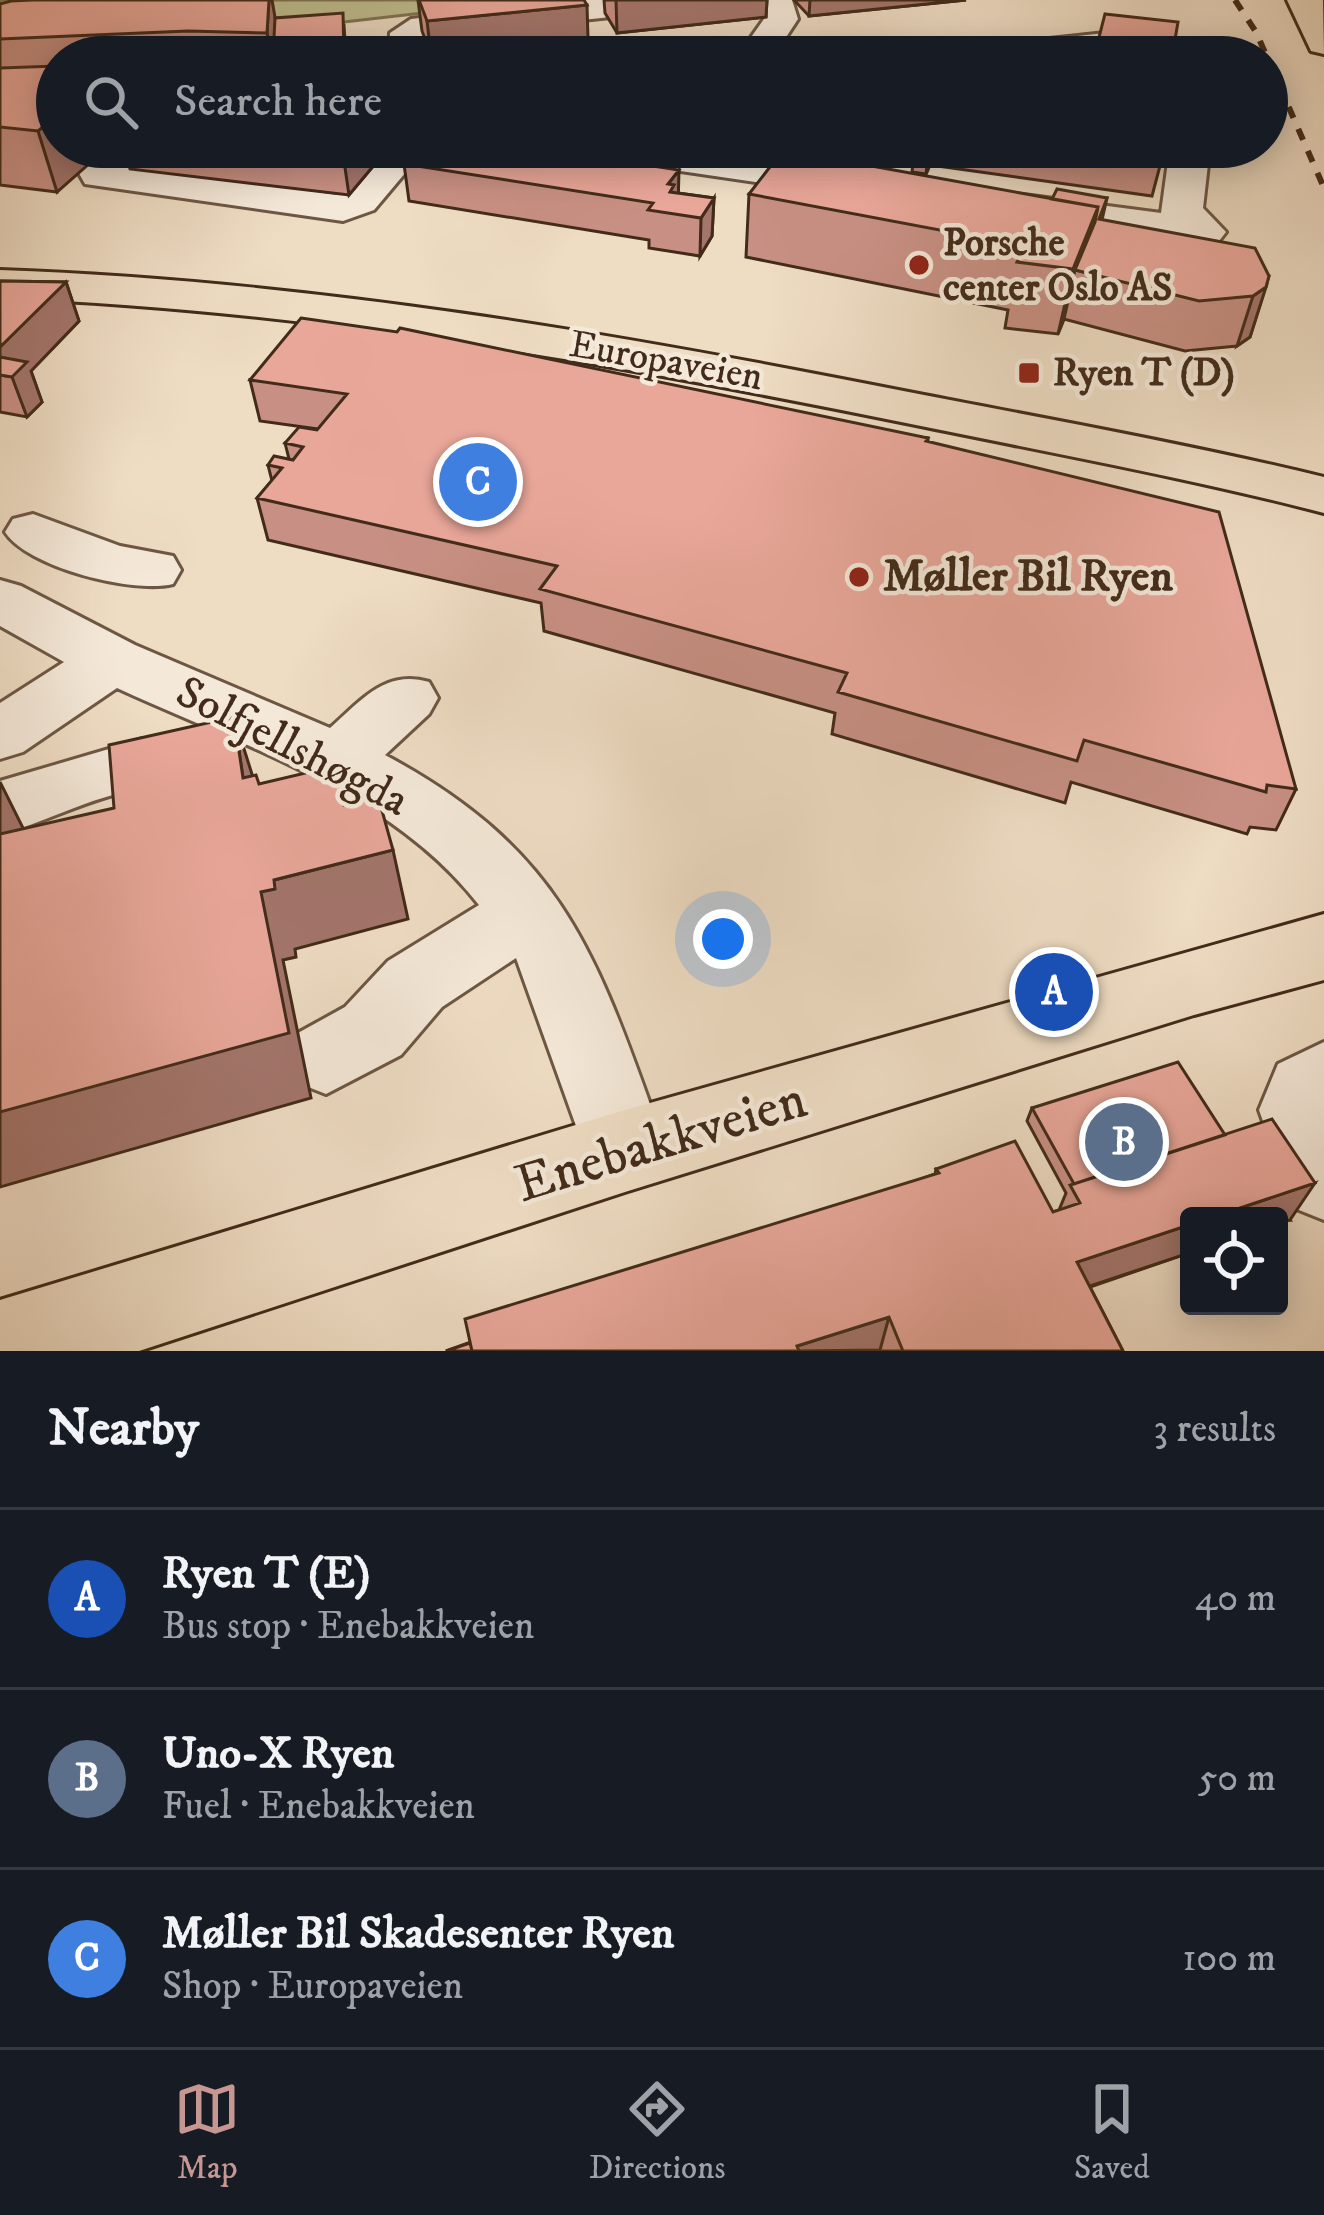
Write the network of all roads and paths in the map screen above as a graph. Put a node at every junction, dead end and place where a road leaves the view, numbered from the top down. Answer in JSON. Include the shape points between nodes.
{"nodes":[{"id":1,"x":678,"y":0,"type":"edge"},
{"id":2,"x":775,"y":0,"type":"edge"},
{"id":3,"x":1305,"y":0,"type":"edge"},
{"id":4,"x":407,"y":36,"type":"edge"},
{"id":5,"x":770,"y":36,"type":"edge"},
{"id":6,"x":1324,"y":43,"type":"edge"},
{"id":7,"x":99,"y":168,"type":"edge"},
{"id":8,"x":388,"y":168,"type":"edge"},
{"id":9,"x":752,"y":168,"type":"edge"},
{"id":10,"x":1187,"y":168,"type":"edge"},
{"id":11,"x":896,"y":190,"type":"edge"},
{"id":12,"x":986,"y":203,"type":"edge"},
{"id":13,"x":0,"y":254,"type":"edge"},
{"id":14,"x":0,"y":284,"type":"edge"},
{"id":15,"x":1324,"y":460,"type":"edge"},
{"id":16,"x":1324,"y":495,"type":"edge"},
{"id":17,"x":33,"y":532,"type":"dead end"},
{"id":18,"x":152,"y":570,"type":"dead end"},
{"id":19,"x":0,"y":600,"type":"edge"},
{"id":20,"x":112,"y":660,"type":"junction"},
{"id":21,"x":406,"y":698,"type":"dead end"},
{"id":22,"x":0,"y":735,"type":"edge"},
{"id":23,"x":196,"y":769,"type":"edge"},
{"id":24,"x":357,"y":771,"type":"junction"},
{"id":25,"x":286,"y":806,"type":"edge"},
{"id":26,"x":0,"y":808,"type":"edge"},
{"id":27,"x":528,"y":912,"type":"junction"},
{"id":28,"x":1322,"y":952,"type":"edge"},
{"id":29,"x":326,"y":1058,"type":"dead end"},
{"id":30,"x":1324,"y":1079,"type":"edge"},
{"id":31,"x":626,"y":1151,"type":"junction"},
{"id":32,"x":1324,"y":1179,"type":"edge"},
{"id":33,"x":0,"y":1348,"type":"edge"}],
"edges":[{"from":1,"to":4,"type":"street","via":[[423,26]]},
{"from":2,"to":5,"type":"street","via":[[782,19]]},
{"from":3,"to":6,"type":"main road"},
{"from":7,"to":8,"type":"street","via":[[100,175],[343,208]]},
{"from":9,"to":11,"type":"street"},
{"from":10,"to":12,"type":"street","via":[[1181,211],[1204,232]]},
{"from":13,"to":15,"type":"main road","name":"Europaveien","via":[[205,263],[472,293],[974,381]]},
{"from":14,"to":16,"type":"main road","name":"Europaveien","via":[[208,294],[448,323],[1132,448]]},
{"from":17,"to":18,"type":"street","via":[[109,563]]},
{"from":19,"to":20,"type":"street","name":"Solfjellshøgda"},
{"from":20,"to":22,"type":"street"},
{"from":20,"to":24,"type":"street","name":"Solfjellshøgda"},
{"from":21,"to":24,"type":"street"},
{"from":23,"to":26,"type":"street","via":[[132,764]]},
{"from":24,"to":25,"type":"street"},
{"from":24,"to":27,"type":"street","name":"Solfjellshøgda","via":[[460,838]]},
{"from":27,"to":29,"type":"street","via":[[415,984],[373,1031]]},
{"from":27,"to":31,"type":"street","name":"Solfjellshøgda","via":[[570,995]]},
{"from":28,"to":31,"type":"main road","name":"Enebakkveien","via":[[1194,981]]},
{"from":30,"to":32,"type":"street","via":[[1306,1090],[1300,1110]]},
{"from":31,"to":33,"type":"main road","name":"Enebakkveien"}]}
